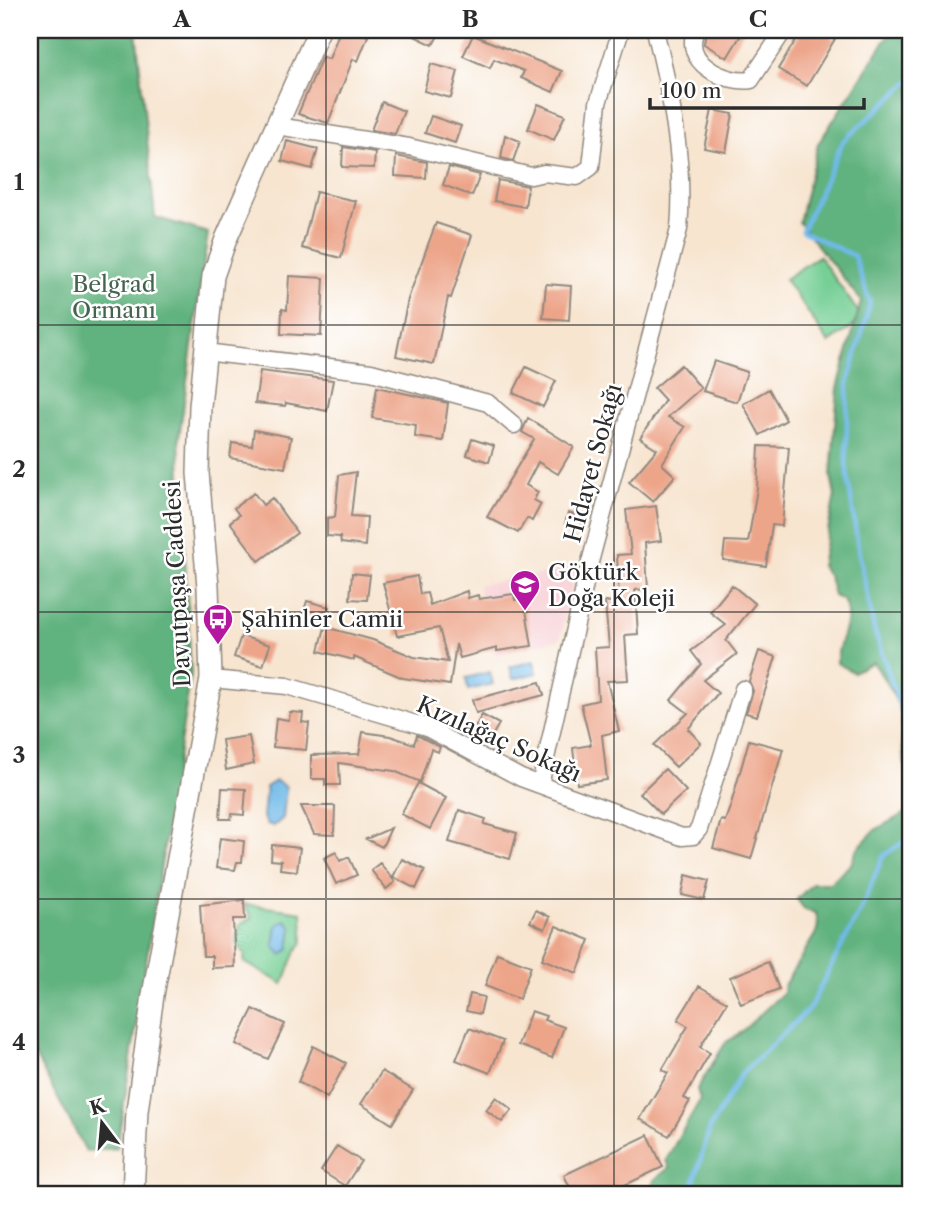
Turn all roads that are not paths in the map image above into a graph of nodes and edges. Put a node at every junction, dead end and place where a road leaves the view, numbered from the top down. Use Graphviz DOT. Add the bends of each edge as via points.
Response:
graph roads {
  1 [pos="319,30"];
  2 [pos="621,30"];
  3 [pos="655,30"];
  4 [pos="696,30"];
  5 [pos="784,30"];
  6 [pos="277,126"];
  7 [pos="205,352"];
  8 [pos="514,425"];
  9 [pos="211,679"];
  10 [pos="743,689"];
  11 [pos="540,785"];
  12 [pos="132,1194"];
  1 -- 6 [label="street, Davutpaşa Caddesi"];
  2 -- 6 [label="street" via="598,103 591,167 577,177 531,176 409,147"];
  3 -- 11 [label="street, Hidayet Sokağı" via="674,105 683,188 679,229 589,566"];
  4 -- 5 [label="street" via="692,38 700,64 742,81 751,80"];
  6 -- 7 [label="street, Davutpaşa Caddesi" via="219,255"];
  7 -- 8 [label="street" via="371,372 488,403"];
  7 -- 9 [label="street, Davutpaşa Caddesi" via="198,473"];
  9 -- 11 [label="street, Kızılağaç Sokağı" via="287,686 423,726"];
  9 -- 12 [label="street, Davutpaşa Caddesi" via="153,995 137,1111"];
  10 -- 11 [label="street, Kızılağaç Sokağı" via="693,836 682,837"];
}
